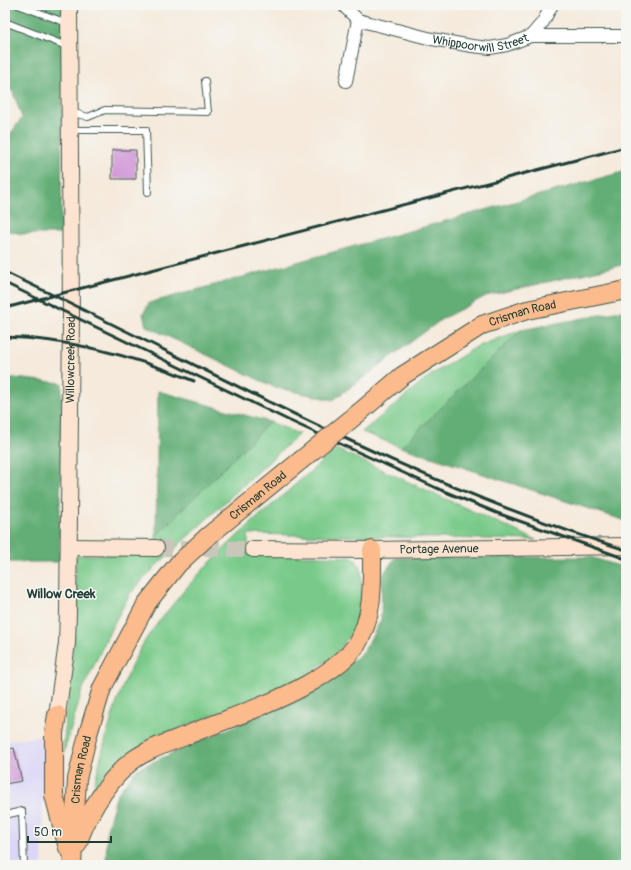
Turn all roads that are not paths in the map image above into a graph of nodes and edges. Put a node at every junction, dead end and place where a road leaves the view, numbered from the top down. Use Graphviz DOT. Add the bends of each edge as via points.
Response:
graph roads {
  1 [pos="18,5"];
  2 [pos="69,5"];
  3 [pos="343,5"];
  4 [pos="552,5"];
  5 [pos="358,20"];
  6 [pos="5,22"];
  7 [pos="69,23"];
  8 [pos="531,36"];
  9 [pos="626,36"];
  10 [pos="69,47"];
  11 [pos="346,80"];
  12 [pos="205,81"];
  13 [pos="70,112"];
  14 [pos="70,130"];
  15 [pos="148,192"];
  16 [pos="626,290"];
  17 [pos="626,546"];
  18 [pos="69,547"];
  19 [pos="156,548"];
  20 [pos="253,549"];
  21 [pos="372,550"];
  22 [pos="57,715"];
  23 [pos="5,815"];
  24 [pos="72,864"];
  25 [pos="24,865"];
  1 -- 7 [label="lane"];
  2 -- 7 [label="street, Willowcreek Road"];
  3 -- 5 [label="street"];
  4 -- 8 [label="street" via="543,22"];
  5 -- 8 [label="street, Whippoorwill Street" via="432,39 490,48 521,42"];
  5 -- 11 [label="street"];
  6 -- 10 [label="lane"];
  7 -- 10 [label="street, Willowcreek Road"];
  8 -- 9 [label="street, Whippoorwill Street"];
  10 -- 13 [label="street, Willowcreek Road"];
  12 -- 13 [label="lane" via="208,112 105,110 88,117"];
  13 -- 14 [label="street, Willowcreek Road"];
  14 -- 15 [label="lane" via="146,130"];
  14 -- 18 [label="street, Willowcreek Road"];
  16 -- 24 [label="main road, Crisman Road, bridge" via="526,310 482,325 402,376 207,537 178,564 143,610 102,688 77,778"];
  17 -- 21 [label="street, Portage Avenue"];
  18 -- 19 [label="street"];
  18 -- 22 [label="street, Willowcreek Road" via="67,643"];
  20 -- 21 [label="street, Portage Avenue"];
  21 -- 24 [label="main road" via="372,589 368,619 356,645 331,671 290,694 157,747 126,765 105,789 82,831"];
  22 -- 24 [label="main road" via="54,733 54,795"];
  23 -- 25 [label="lane" via="22,811"];
}
